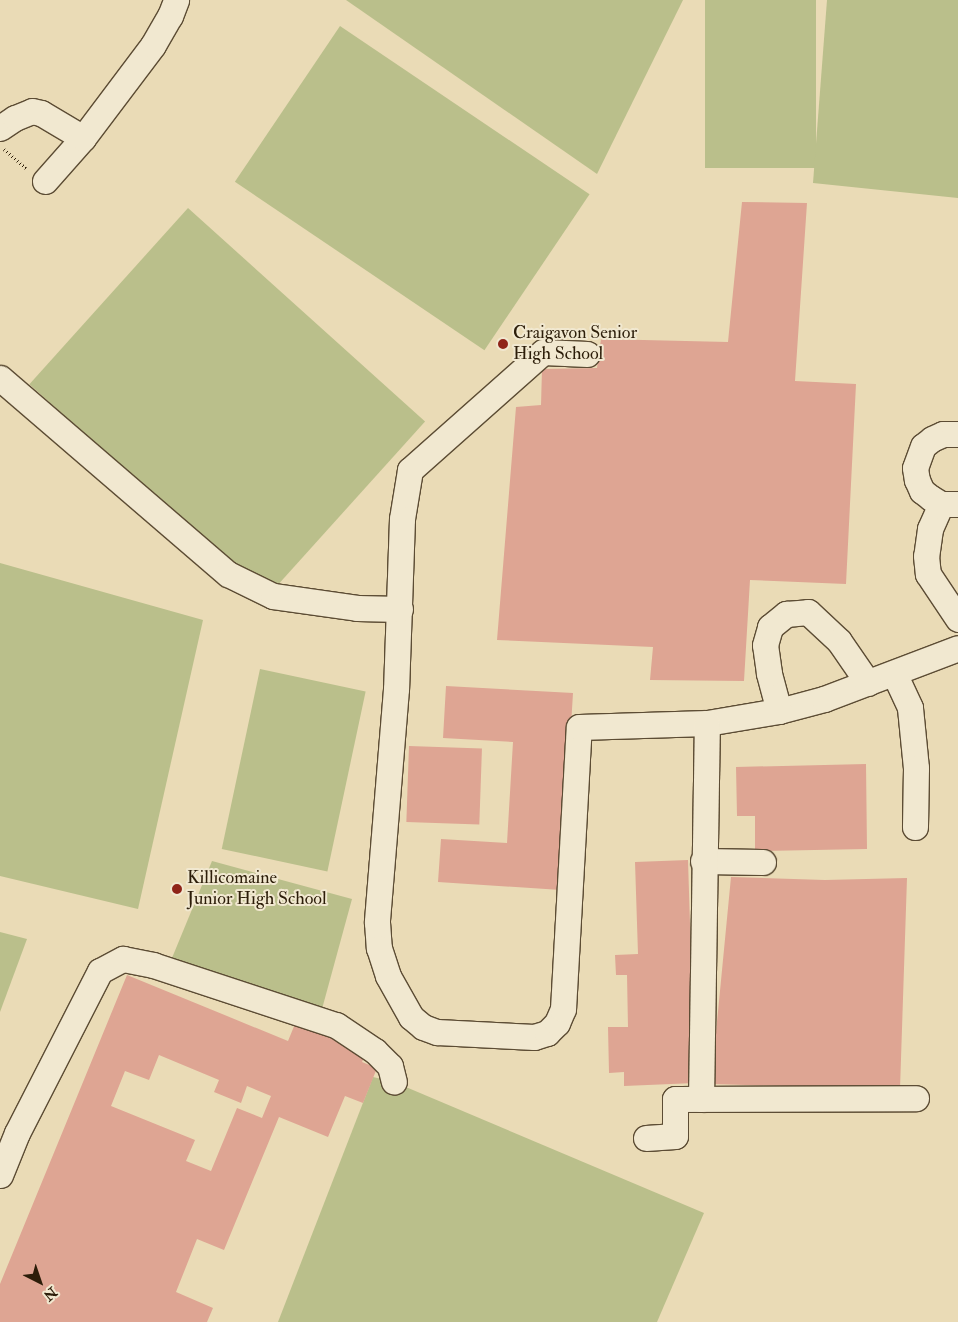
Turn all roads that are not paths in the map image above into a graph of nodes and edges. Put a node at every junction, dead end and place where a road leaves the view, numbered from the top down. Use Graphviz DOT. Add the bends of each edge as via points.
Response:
graph roads {
  1 [pos="176,0"];
  2 [pos="0,128"];
  3 [pos="83,138"];
  4 [pos="45,181"];
  5 [pos="587,354"];
  6 [pos="0,378"];
  7 [pos="958,434"];
  8 [pos="950,504"];
  9 [pos="400,609"];
  10 [pos="958,619"];
  11 [pos="958,648"];
  12 [pos="894,673"];
  13 [pos="868,683"];
  14 [pos="779,711"];
  15 [pos="707,723"];
  16 [pos="915,827"];
  17 [pos="703,861"];
  18 [pos="763,862"];
  19 [pos="394,1082"];
  20 [pos="916,1098"];
  21 [pos="701,1099"];
  22 [pos="646,1138"];
  23 [pos="0,1175"];
  1 -- 3 [label="street" via="153,45"];
  2 -- 3 [label="street" via="32,111 41,112"];
  3 -- 4 [label="street"];
  5 -- 9 [label="street" via="544,352 410,470 402,519"];
  6 -- 9 [label="street" via="228,574 273,596 357,608"];
  7 -- 8 [label="street" via="943,434 923,446 915,468 920,485 931,498"];
  8 -- 10 [label="street" via="930,529 926,556 928,574"];
  9 -- 15 [label="street" via="377,922 379,948 388,976 411,1017 423,1027 437,1032 534,1037 547,1033 557,1023 562,1009 579,727"];
  11 -- 12 [label="street"];
  12 -- 13 [label="street"];
  12 -- 16 [label="street" via="910,708 916,768"];
  13 -- 14 [label="street"];
  13 -- 14 [label="street" via="839,641 808,612 786,614 770,626 765,645"];
  14 -- 15 [label="street"];
  15 -- 17 [label="street"];
  17 -- 18 [label="street"];
  17 -- 21 [label="street"];
  19 -- 23 [label="street" via="390,1066 375,1051 336,1025 153,965 123,959 100,971 17,1132"];
  20 -- 21 [label="street"];
  21 -- 22 [label="street" via="675,1099 676,1136"];
}
